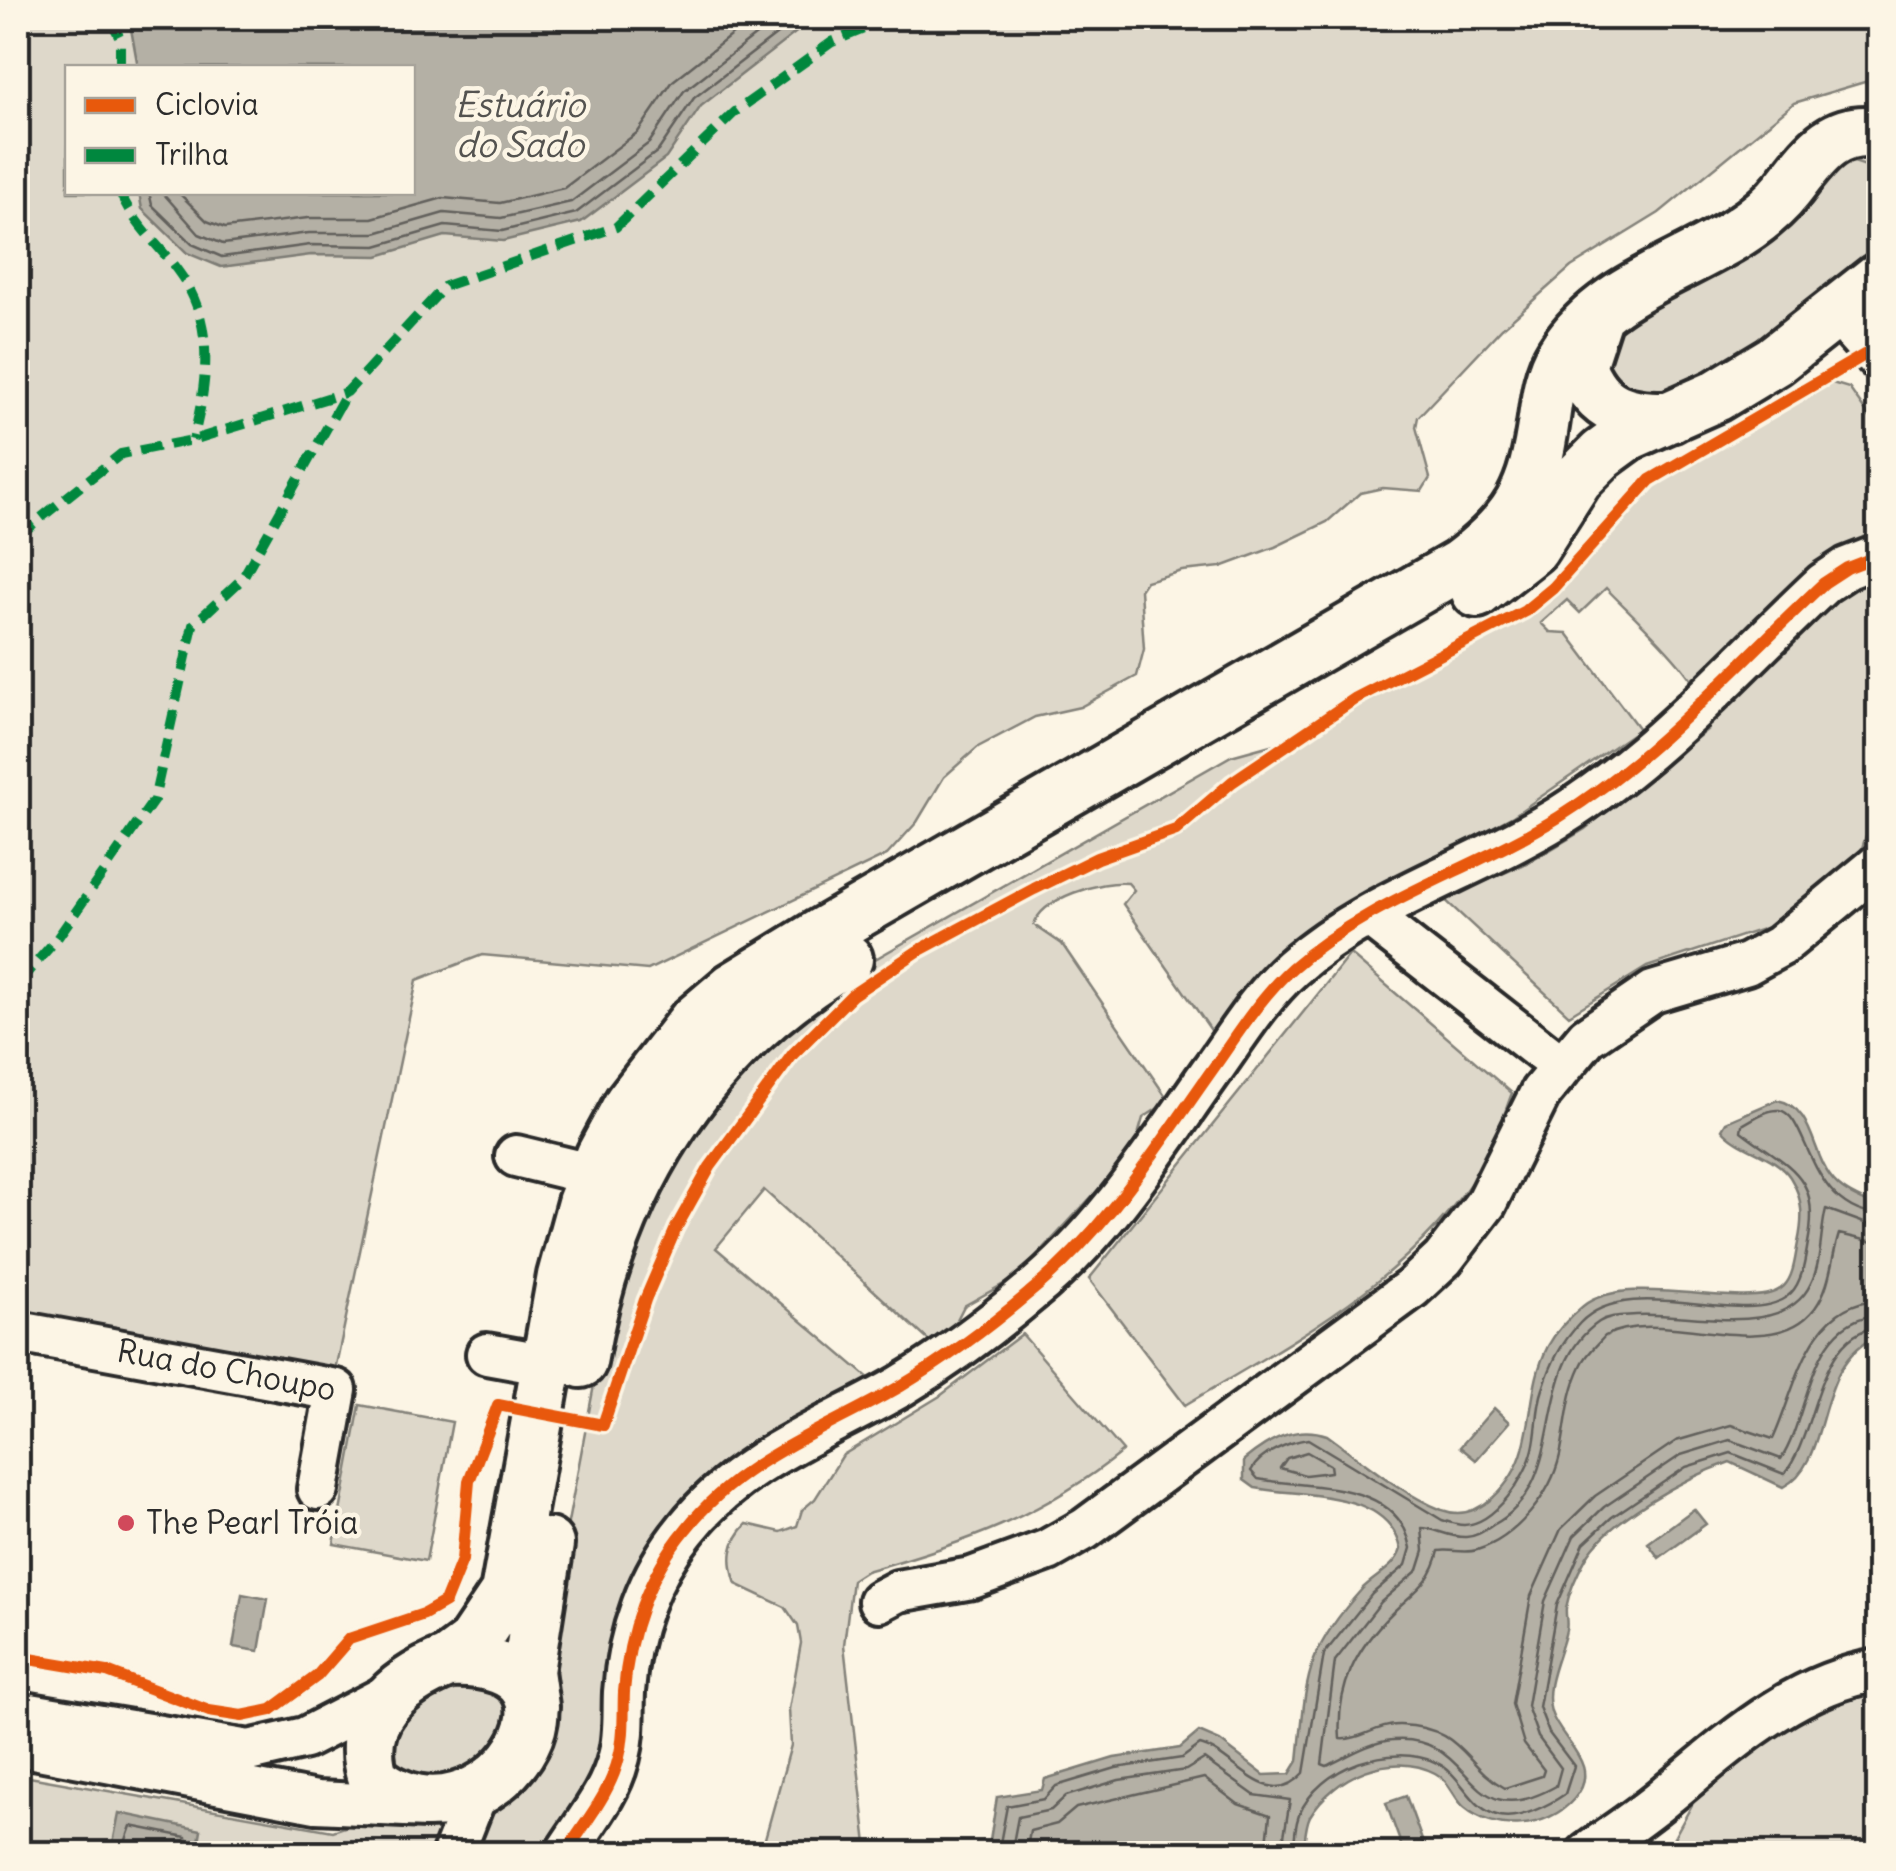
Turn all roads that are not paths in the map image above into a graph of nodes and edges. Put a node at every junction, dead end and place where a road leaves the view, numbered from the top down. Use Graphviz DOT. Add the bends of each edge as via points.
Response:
graph roads {
  1 [pos="1878,133"];
  2 [pos="1813,155"];
  3 [pos="1878,155"];
  4 [pos="1878,279"];
  5 [pos="1613,302"];
  6 [pos="1838,314"];
  7 [pos="1878,359"];
  8 [pos="1670,417"];
  9 [pos="1878,556"];
  10 [pos="1878,866"];
  11 [pos="1369,916"];
  12 [pos="1561,1066"];
  13 [pos="516,1156"];
  14 [pos="594,1175"];
  15 [pos="18,1332"];
  16 [pos="487,1354"];
  17 [pos="548,1365"];
  18 [pos="318,1489"];
  19 [pos="878,1601"];
  20 [pos="448,1662"];
  21 [pos="1878,1670"];
  22 [pos="396,1691"];
  23 [pos="21,1702"];
  24 [pos="533,1707"];
  25 [pos="18,1745"];
  26 [pos="476,1798"];
  27 [pos="427,1807"];
  28 [pos="453,1854"];
  29 [pos="565,1854"];
  30 [pos="1587,1854"];
  1 -- 2 [label="main road" via="1844,134"];
  2 -- 3 [label="main road" via="1844,148"];
  2 -- 5 [label="main road" via="1768,210"];
  4 -- 6 [label="main road"];
  5 -- 8 [label="main road" via="1580,366 1586,383 1598,399 1632,418"];
  5 -- 14 [label="main road" via="1580,328 1559,358 1548,388 1537,472 1521,507 1492,540 1460,565 734,988 665,1053 630,1103"];
  6 -- 7 [label="street"];
  6 -- 8 [label="main road" via="1716,396"];
  8 -- 24 [label="main road" via="1602,454 1576,479 1533,548 1490,584 796,989 716,1061 650,1159 623,1215 587,1324 531,1641"];
  9 -- 11 [label="street" via="1824,583 1692,714 1597,792"];
  10 -- 12 [label="street" via="1780,946 1747,964 1653,992 1587,1037"];
  11 -- 12 [label="street"];
  11 -- 29 [label="street" via="1267,992 1139,1175 1043,1282 954,1352 787,1445 708,1502 657,1569 628,1656 620,1755 599,1805"];
  12 -- 19 [label="street" via="1468,1230 1412,1288 1085,1529 1010,1567"];
  13 -- 14 [label="street"];
  14 -- 17 [label="main road" via="563,1276"];
  15 -- 18 [label="street, Rua do Choupo" via="336,1390"];
  16 -- 17 [label="street"];
  17 -- 20 [label="main road" via="506,1593 471,1646"];
  20 -- 22 [label="main road"];
  20 -- 24 [label="main road" via="509,1670 525,1683"];
  21 -- 30 [label="street" via="1780,1707"];
  22 -- 23 [label="street" via="282,1746 248,1751 190,1744"];
  22 -- 27 [label="main road" via="372,1723 368,1763 389,1794"];
  24 -- 26 [label="main road" via="527,1751 514,1770"];
  25 -- 27 [label="street" via="316,1802"];
  26 -- 27 [label="main road"];
  26 -- 28 [label="street"];
}
